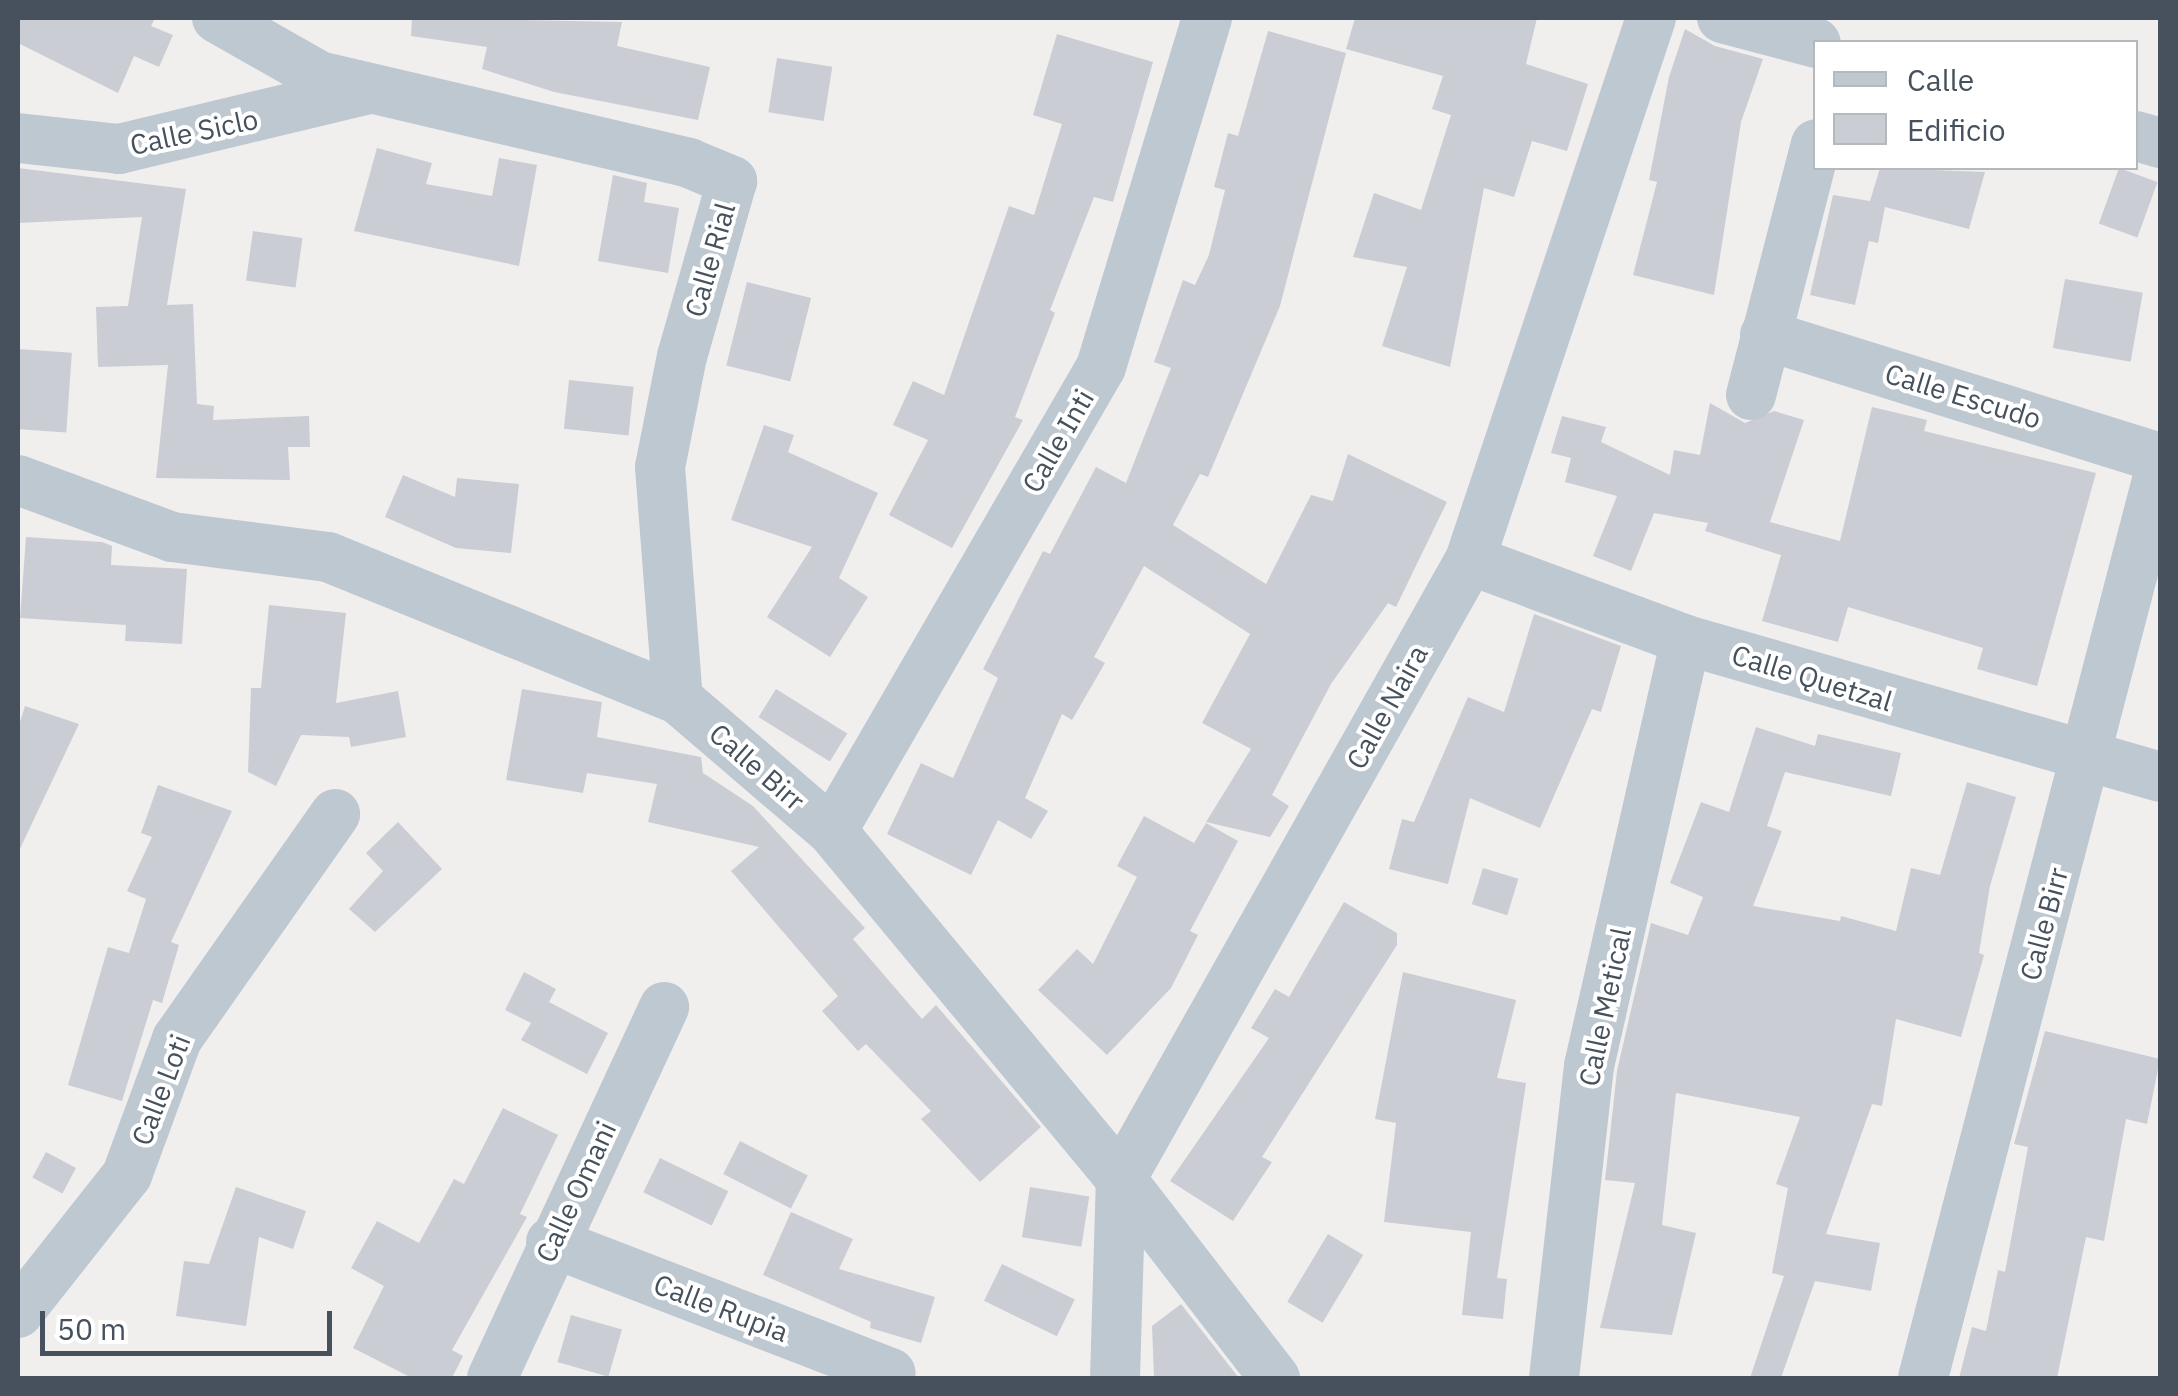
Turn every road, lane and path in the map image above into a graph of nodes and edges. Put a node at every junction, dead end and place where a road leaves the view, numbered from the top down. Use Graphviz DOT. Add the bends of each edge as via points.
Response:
graph roads {
  1 [pos="217,18"];
  2 [pos="1207,18"];
  3 [pos="1651,18"];
  4 [pos="1722,18"];
  5 [pos="1813,42"];
  6 [pos="367,89"];
  7 [pos="18,138"];
  8 [pos="1813,155"];
  9 [pos="1766,334"];
  10 [pos="1751,395"];
  11 [pos="2160,458"];
  12 [pos="2160,470"];
  13 [pos="18,480"];
  14 [pos="1470,560"];
  15 [pos="1686,640"];
  16 [pos="678,699"];
  17 [pos="2087,760"];
  18 [pos="2160,777"];
  19 [pos="336,814"];
  20 [pos="832,832"];
  21 [pos="664,1007"];
  22 [pos="1122,1179"];
  23 [pos="551,1242"];
  24 [pos="18,1313"];
  25 [pos="890,1374"];
  26 [pos="492,1378"];
  27 [pos="1115,1378"];
  28 [pos="1275,1378"];
  29 [pos="1554,1378"];
  30 [pos="1923,1378"];
  1 -- 6 [label="street, Calle Rial" via="319,76"];
  2 -- 20 [label="street, Calle Inti" via="1101,368"];
  3 -- 14 [label="street, Calle Naira"];
  4 -- 5 [label="street"];
  6 -- 7 [label="street, Calle Siclo" via="119,149"];
  6 -- 16 [label="street, Calle Rial" via="688,163 732,181 682,356 660,467"];
  8 -- 9 [label="street"];
  9 -- 10 [label="street"];
  9 -- 11 [label="street, Calle Escudo"];
  12 -- 17 [label="street, Calle Birr"];
  13 -- 16 [label="street, Calle Birr" via="172,536 328,556"];
  14 -- 15 [label="street, Calle Quetzal"];
  14 -- 22 [label="street, Calle Naira"];
  15 -- 17 [label="street, Calle Quetzal"];
  15 -- 29 [label="street, Calle Metical" via="1590,1066"];
  16 -- 20 [label="street, Calle Birr"];
  17 -- 18 [label="street, Calle Quetzal"];
  17 -- 30 [label="street, Calle Birr"];
  19 -- 24 [label="street, Calle Loti" via="177,1039 127,1175"];
  20 -- 22 [label="street, Calle Birr"];
  21 -- 23 [label="street, Calle Omani"];
  22 -- 27 [label="street, Calle Naira"];
  22 -- 28 [label="street, Calle Birr"];
  23 -- 25 [label="street, Calle Rupia"];
  23 -- 26 [label="street, Calle Omani"];
}
